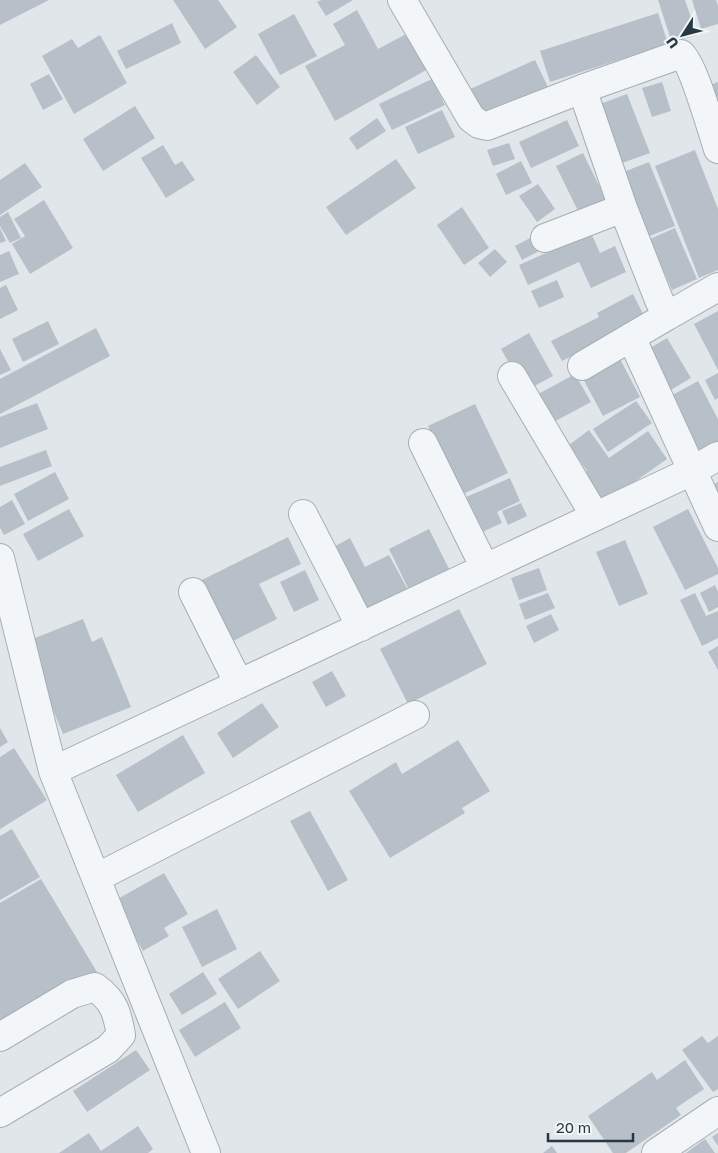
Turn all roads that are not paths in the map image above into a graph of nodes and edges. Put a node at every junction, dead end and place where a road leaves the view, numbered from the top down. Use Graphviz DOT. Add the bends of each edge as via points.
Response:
graph roads {
  1 [pos="402,0"];
  2 [pos="582,89"];
  3 [pos="718,149"];
  4 [pos="623,208"];
  5 [pos="545,238"];
  6 [pos="718,287"];
  7 [pos="666,316"];
  8 [pos="631,337"];
  9 [pos="582,366"];
  10 [pos="512,376"];
  11 [pos="423,443"];
  12 [pos="718,456"];
  13 [pos="692,471"];
  14 [pos="303,514"];
  15 [pos="595,516"];
  16 [pos="718,527"];
  17 [pos="0,558"];
  18 [pos="485,568"];
  19 [pos="193,592"];
  20 [pos="361,626"];
  21 [pos="239,684"];
  22 [pos="415,715"];
  23 [pos="53,771"];
  24 [pos="96,878"];
  25 [pos="0,1037"];
  26 [pos="718,1111"];
  27 [pos="0,1113"];
  28 [pos="206,1153"];
  29 [pos="656,1153"];
  1 -- 2 [label="street" via="471,118 479,124 488,126"];
  2 -- 3 [label="street" via="681,54 692,72"];
  2 -- 4 [label="street"];
  4 -- 5 [label="street"];
  4 -- 7 [label="street"];
  6 -- 7 [label="street"];
  7 -- 8 [label="street"];
  8 -- 9 [label="street"];
  8 -- 13 [label="street"];
  10 -- 15 [label="street"];
  11 -- 18 [label="street"];
  12 -- 13 [label="street"];
  13 -- 15 [label="street"];
  13 -- 16 [label="street"];
  14 -- 20 [label="street"];
  15 -- 18 [label="street"];
  17 -- 23 [label="street"];
  18 -- 20 [label="street"];
  19 -- 21 [label="street"];
  20 -- 21 [label="street"];
  21 -- 23 [label="street"];
  22 -- 24 [label="street"];
  23 -- 24 [label="street"];
  24 -- 28 [label="street"];
  25 -- 27 [label="street" via="72,994 95,987 105,994 118,1014 121,1035 108,1049"];
  26 -- 29 [label="street"];
}
